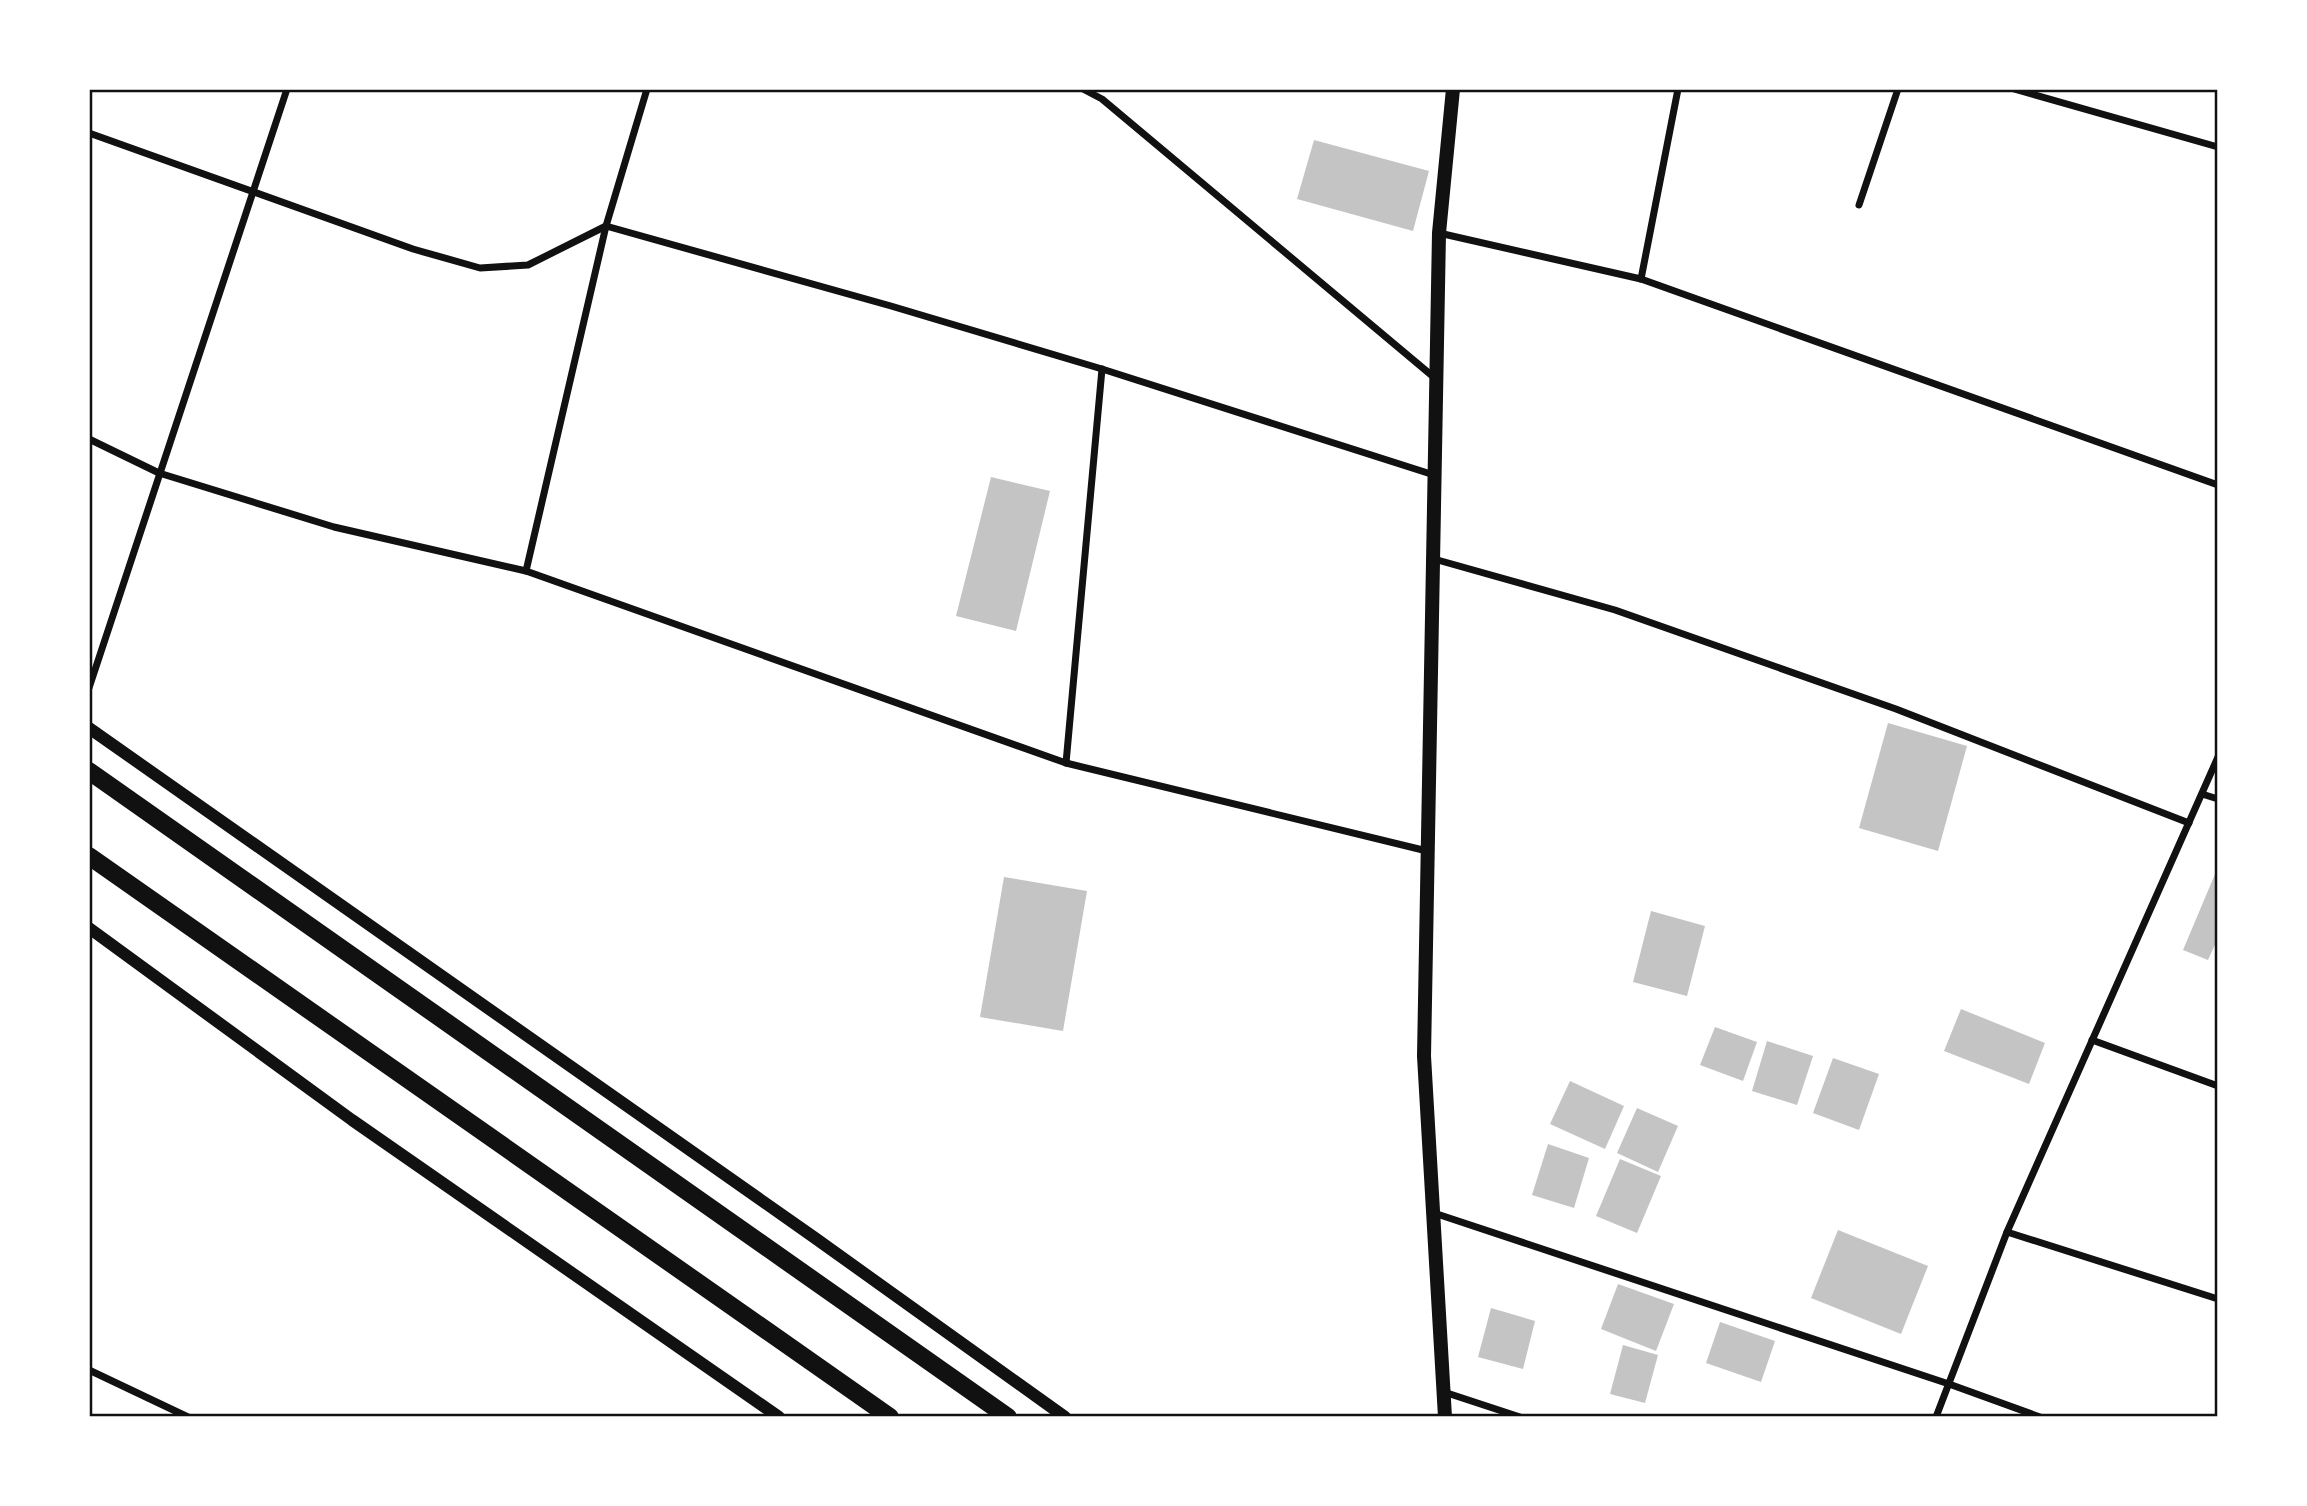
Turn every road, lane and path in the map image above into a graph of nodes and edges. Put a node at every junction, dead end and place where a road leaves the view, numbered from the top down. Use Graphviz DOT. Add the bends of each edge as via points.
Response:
graph roads {
  1 [pos="287,89"];
  2 [pos="647,89"];
  3 [pos="1083,89"];
  4 [pos="1453,89"];
  5 [pos="1678,89"];
  6 [pos="1898,89"];
  7 [pos="2014,89"];
  8 [pos="89,133"];
  9 [pos="2218,147"];
  10 [pos="252,192"];
  11 [pos="1859,205"];
  12 [pos="606,226"];
  13 [pos="1439,233"];
  14 [pos="1641,279"];
  15 [pos="1102,369"];
  16 [pos="1437,379"];
  17 [pos="89,439"];
  18 [pos="159,473"];
  19 [pos="1435,475"];
  20 [pos="2218,485"];
  21 [pos="1433,559"];
  22 [pos="526,571"];
  23 [pos="89,688"];
  24 [pos="89,728"];
  25 [pos="2218,757"];
  26 [pos="1066,763"];
  27 [pos="89,771"];
  28 [pos="2202,794"];
  29 [pos="2218,799"];
  30 [pos="2189,822"];
  31 [pos="1428,851"];
  32 [pos="89,856"];
  33 [pos="89,928"];
  34 [pos="2092,1040"];
  35 [pos="2218,1086"];
  36 [pos="1433,1212"];
  37 [pos="2007,1232"];
  38 [pos="2218,1299"];
  39 [pos="89,1370"];
  40 [pos="1949,1384"];
  41 [pos="1444,1392"];
  42 [pos="188,1417"];
  43 [pos="779,1417"];
  44 [pos="890,1417"];
  45 [pos="1008,1417"];
  46 [pos="1065,1417"];
  47 [pos="1445,1417"];
  48 [pos="1520,1417"];
  49 [pos="1936,1417"];
  50 [pos="2040,1417"];
  1 -- 10 [label="street"];
  2 -- 12 [label="street"];
  3 -- 16 [label="street" via="1102,99"];
  4 -- 13 [label="main road"];
  5 -- 14 [label="street"];
  6 -- 11 [label="street"];
  7 -- 9 [label="street"];
  8 -- 10 [label="street"];
  10 -- 12 [label="street" via="480,268 528,265"];
  10 -- 18 [label="street"];
  12 -- 15 [label="street"];
  12 -- 22 [label="street"];
  13 -- 14 [label="street"];
  13 -- 16 [label="main road"];
  14 -- 20 [label="street"];
  15 -- 19 [label="street"];
  15 -- 26 [label="street"];
  16 -- 19 [label="main road"];
  17 -- 18 [label="street"];
  18 -- 22 [label="street" via="334,527"];
  18 -- 23 [label="street"];
  19 -- 21 [label="main road"];
  21 -- 30 [label="street" via="1615,610 1896,709"];
  21 -- 31 [label="main road"];
  22 -- 26 [label="street"];
  24 -- 46 [label="street"];
  25 -- 28 [label="street"];
  26 -- 31 [label="street"];
  27 -- 45 [label="main road"];
  28 -- 29 [label="street"];
  28 -- 30 [label="street"];
  30 -- 34 [label="street"];
  31 -- 36 [label="main road" via="1424,1056"];
  32 -- 44 [label="main road"];
  33 -- 43 [label="street" via="352,1120"];
  34 -- 35 [label="street"];
  34 -- 37 [label="street"];
  36 -- 40 [label="street"];
  36 -- 41 [label="main road"];
  37 -- 38 [label="street"];
  37 -- 40 [label="street"];
  39 -- 42 [label="street"];
  40 -- 49 [label="street"];
  40 -- 50 [label="street"];
  41 -- 47 [label="main road"];
  41 -- 48 [label="street"];
}
